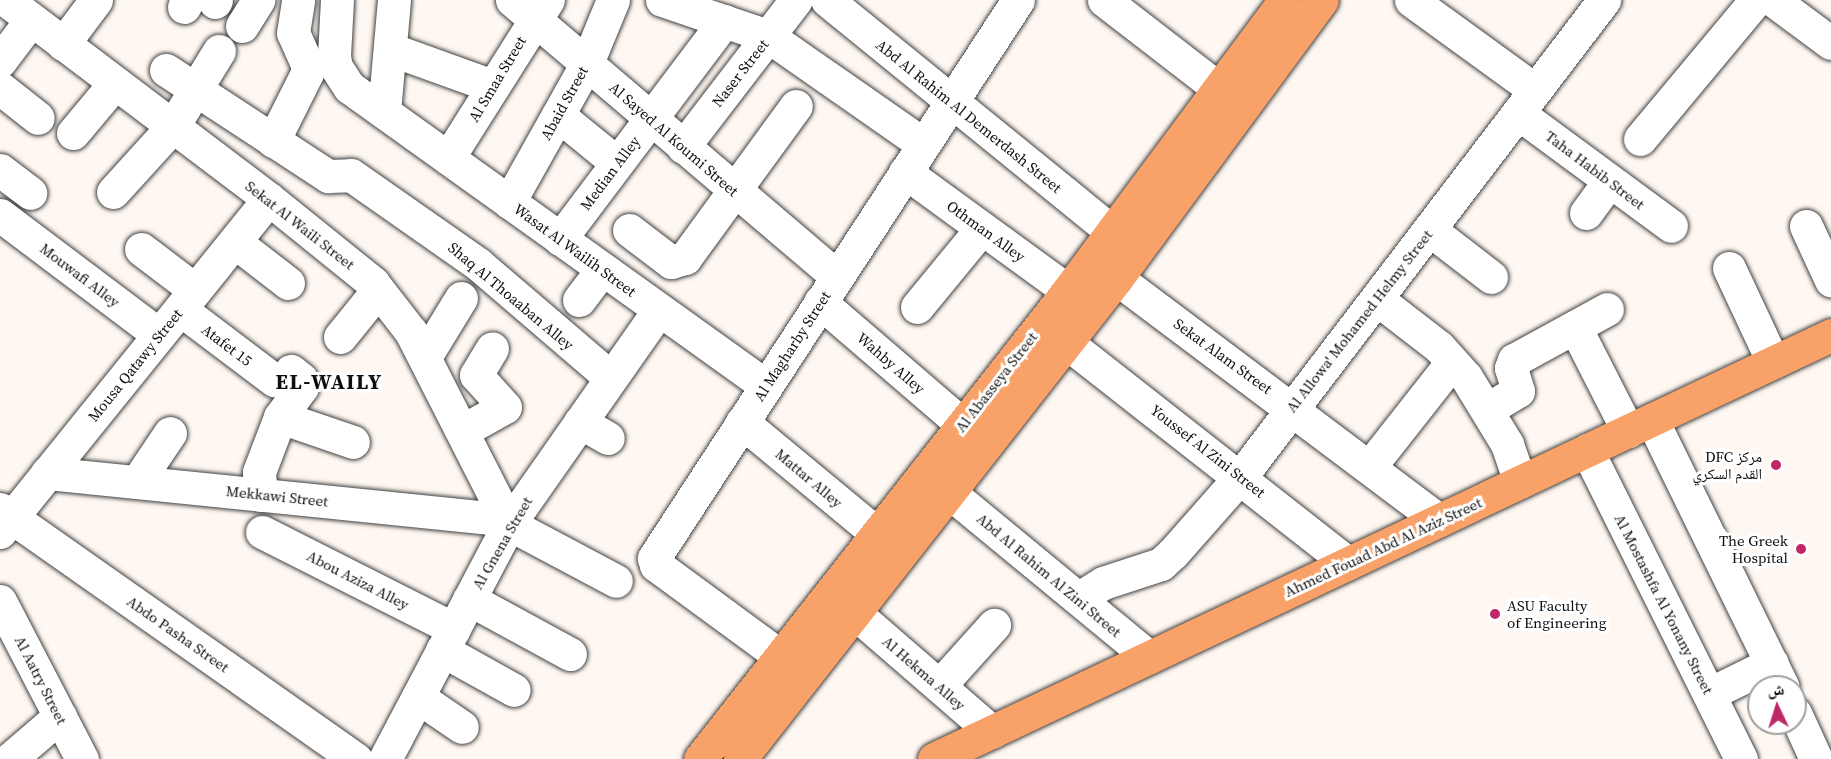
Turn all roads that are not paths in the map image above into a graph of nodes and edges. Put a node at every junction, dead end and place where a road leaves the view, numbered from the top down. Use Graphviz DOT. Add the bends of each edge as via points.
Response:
graph roads {
  1 [pos="298,0"];
  2 [pos="337,0"];
  3 [pos="394,0"];
  4 [pos="613,0"];
  5 [pos="662,0"];
  6 [pos="796,0"];
  7 [pos="827,0"];
  8 [pos="1018,0"];
  9 [pos="1104,0"];
  10 [pos="1285,0"];
  11 [pos="1322,0"];
  12 [pos="1411,0"];
  13 [pos="1604,0"];
  14 [pos="1756,0"];
  15 [pos="1773,0"];
  16 [pos="516,6"];
  17 [pos="19,10"];
  18 [pos="100,12"];
  19 [pos="724,21"];
  20 [pos="768,36"];
  21 [pos="1831,43"];
  22 [pos="390,49"];
  23 [pos="72,50"];
  24 [pos="219,51"];
  25 [pos="0,61"];
  26 [pos="587,63"];
  27 [pos="166,70"];
  28 [pos="115,83"];
  29 [pos="492,86"];
  30 [pos="0,88"];
  31 [pos="1219,89"];
  32 [pos="194,90"];
  33 [pos="951,101"];
  34 [pos="1527,102"];
  35 [pos="796,106"];
  36 [pos="384,112"];
  37 [pos="558,115"];
  38 [pos="38,118"];
  39 [pos="650,119"];
  40 [pos="172,126"];
  41 [pos="73,133"];
  42 [pos="1640,140"];
  43 [pos="273,141"];
  44 [pos="923,144"];
  45 [pos="683,147"];
  46 [pos="448,158"];
  47 [pos="617,163"];
  48 [pos="0,170"];
  49 [pos="905,172"];
  50 [pos="1609,181"];
  51 [pos="734,190"];
  52 [pos="113,192"];
  53 [pos="30,193"];
  54 [pos="269,199"];
  55 [pos="509,202"];
  56 [pos="1586,213"];
  57 [pos="0,215"];
  58 [pos="1671,226"];
  59 [pos="1806,226"];
  60 [pos="982,228"];
  61 [pos="629,230"];
  62 [pos="1430,230"];
  63 [pos="1112,232"];
  64 [pos="560,239"];
  65 [pos="235,242"];
  66 [pos="141,249"];
  67 [pos="1729,268"];
  68 [pos="602,269"];
  69 [pos="1104,269"];
  70 [pos="1491,277"];
  71 [pos="1831,280"];
  72 [pos="288,283"];
  73 [pos="378,290"];
  74 [pos="828,290"];
  75 [pos="1068,291"];
  76 [pos="461,298"];
  77 [pos="1377,299"];
  78 [pos="188,300"];
  79 [pos="579,300"];
  80 [pos="916,307"];
  81 [pos="1607,309"];
  82 [pos="659,310"];
  83 [pos="1575,327"];
  84 [pos="159,335"];
  85 [pos="1831,335"];
  86 [pos="340,337"];
  87 [pos="1067,343"];
  88 [pos="492,348"];
  89 [pos="424,357"];
  90 [pos="1452,362"];
  91 [pos="1773,362"];
  92 [pos="611,378"];
  93 [pos="766,386"];
  94 [pos="1293,408"];
  95 [pos="1488,409"];
  96 [pos="280,417"];
  97 [pos="580,422"];
  98 [pos="742,422"];
  99 [pos="962,424"];
  100 [pos="1640,425"];
  101 [pos="462,431"];
  102 [pos="170,433"];
  103 [pos="608,438"];
  104 [pos="353,442"];
  105 [pos="1587,450"];
  106 [pos="1371,465"];
  107 [pos="47,473"];
  108 [pos="1241,476"];
  109 [pos="137,482"];
  110 [pos="1520,482"];
  111 [pos="950,493"];
  112 [pos="261,495"];
  113 [pos="4,519"];
  114 [pos="1439,520"];
  115 [pos="508,522"];
  116 [pos="262,532"];
  117 [pos="876,533"];
  118 [pos="1348,563"];
  119 [pos="616,581"];
  120 [pos="1079,598"];
  121 [pos="469,599"];
  122 [pos="0,601"];
  123 [pos="856,614"];
  124 [pos="994,625"];
  125 [pos="448,640"];
  126 [pos="570,654"];
  127 [pos="780,656"];
  128 [pos="1149,657"];
  129 [pos="1777,675"];
  130 [pos="1747,683"];
  131 [pos="940,685"];
  132 [pos="514,690"];
  133 [pos="1709,694"];
  134 [pos="418,697"];
  135 [pos="60,716"];
  136 [pos="462,727"];
  137 [pos="992,732"];
  138 [pos="1805,735"];
  139 [pos="10,759"];
  140 [pos="82,759"];
  141 [pos="356,759"];
  142 [pos="385,759"];
  143 [pos="700,759"];
  144 [pos="740,759"];
  145 [pos="934,759"];
  146 [pos="1741,759"];
  147 [pos="1816,759"];
  1 -- 43 [label="street" via="293,33 307,73"];
  2 -- 36 [label="street, Wasat Al Wailih Street" via="336,68 349,87"];
  3 -- 22 [label="street"];
  4 -- 26 [label="street, Abaid Street"];
  5 -- 19 [label="street"];
  6 -- 20 [label="street, Naser Street"];
  7 -- 33 [label="street, Abd Al Rahim Al Demerdash Street"];
  8 -- 33 [label="street, Al Magharby Street"];
  9 -- 31 [label="street"];
  10 -- 31 [label="main road, Al Abasseya Street"];
  11 -- 69 [label="main road, Al Abasseya Street"];
  12 -- 34 [label="street, Taha Habib Street"];
  13 -- 34 [label="street, Al Allowa' Mohamed Helmy Street"];
  14 -- 42 [label="street"];
  15 -- 21 [label="street"];
  16 -- 26 [label="street, Al Sayed Al Koumi Street"];
  16 -- 29 [label="street, Al Smaa Street"];
  17 -- 23 [label="street, Sekat Al Waili Street"];
  17 -- 25 [label="street"];
  18 -- 23 [label="street"];
  19 -- 20 [label="street"];
  19 -- 39 [label="street, Median Alley"];
  20 -- 44 [label="street"];
  20 -- 45 [label="street, Naser Street"];
  22 -- 29 [label="street"];
  22 -- 36 [label="street"];
  23 -- 28 [label="street, Sekat Al Waili Street"];
  24 -- 32 [label="street"];
  26 -- 37 [label="street, Abaid Street"];
  26 -- 39 [label="street, Al Sayed Al Koumi Street"];
  27 -- 32 [label="street, Shaq Al Thoaaban Alley"];
  28 -- 40 [label="street, Sekat Al Waili Street"];
  28 -- 41 [label="street"];
  29 -- 46 [label="street, Al Smaa Street"];
  30 -- 38 [label="street"];
  31 -- 63 [label="main road, Al Abasseya Street"];
  32 -- 40 [label="street"];
  32 -- 43 [label="street, Shaq Al Thoaaban Alley"];
  33 -- 44 [label="street, Al Magharby Street"];
  33 -- 63 [label="street, Abd Al Rahim Al Demerdash Street"];
  34 -- 50 [label="street, Taha Habib Street"];
  34 -- 62 [label="street, Al Allowa' Mohamed Helmy Street"];
  35 -- 51 [label="street"];
  36 -- 46 [label="street, Wasat Al Wailih Street"];
  37 -- 47 [label="street"];
  37 -- 55 [label="street, Abaid Street"];
  39 -- 45 [label="street, Al Sayed Al Koumi Street"];
  39 -- 47 [label="street, Median Alley"];
  40 -- 52 [label="street"];
  40 -- 54 [label="street, Sekat Al Waili Street"];
  43 -- 92 [label="street, Shaq Al Thoaaban Alley" via="328,176 351,175 478,264"];
  44 -- 49 [label="street, Al Magharby Street"];
  45 -- 51 [label="street, Al Sayed Al Koumi Street"];
  46 -- 55 [label="street, Wasat Al Wailih Street"];
  47 -- 64 [label="street, Median Alley"];
  48 -- 53 [label="street"];
  49 -- 60 [label="street, Othman Alley"];
  49 -- 74 [label="street, Al Magharby Street"];
  50 -- 56 [label="street"];
  50 -- 58 [label="street, Taha Habib Street"];
  51 -- 61 [label="street" via="680,261 671,262"];
  51 -- 74 [label="street, Al Sayed Al Koumi Street"];
  54 -- 65 [label="street, Mousa Qatawy Street"];
  54 -- 73 [label="street, Sekat Al Waili Street"];
  55 -- 64 [label="street, Wasat Al Wailih Street"];
  57 -- 84 [label="street, Mouwafi Alley"];
  59 -- 71 [label="street"];
  60 -- 75 [label="street, Othman Alley"];
  60 -- 80 [label="street"];
  62 -- 70 [label="street"];
  62 -- 77 [label="street, Al Allowa' Mohamed Helmy Street"];
  63 -- 69 [label="main road, Al Abasseya Street"];
  64 -- 68 [label="street, Wasat Al Wailih Street"];
  65 -- 72 [label="street"];
  65 -- 78 [label="street, Mousa Qatawy Street"];
  66 -- 78 [label="street, Atafet 15"];
  67 -- 91 [label="street"];
  68 -- 79 [label="street"];
  68 -- 82 [label="street, Wasat Al Wailih Street"];
  69 -- 75 [label="main road, Al Abasseya Street"];
  69 -- 87 [label="main road, Al Abasseya Street"];
  69 -- 94 [label="street, Sekat Alam Street"];
  73 -- 86 [label="street"];
  73 -- 89 [label="street, Sekat Al Waili Street" via="411,332"];
  74 -- 93 [label="street, Al Magharby Street"];
  74 -- 99 [label="street, Wahby Alley"];
  75 -- 99 [label="main road, Al Abasseya Street"];
  76 -- 89 [label="street"];
  77 -- 90 [label="street" via="1410,321"];
  77 -- 94 [label="street, Al Allowa' Mohamed Helmy Street"];
  78 -- 84 [label="street, Mousa Qatawy Street"];
  78 -- 96 [label="street, Atafet 15" via="282,376 301,379 302,387"];
  81 -- 83 [label="street"];
  82 -- 92 [label="street, Al Gnena Street"];
  82 -- 93 [label="street, Wasat Al Wailih Street"];
  83 -- 95 [label="street" via="1514,360 1511,368 1518,391"];
  83 -- 100 [label="street"];
  84 -- 107 [label="street, Mousa Qatawy Street"];
  85 -- 91 [label="main road, Ahmed Fouad Abd Al Aziz Street"];
  87 -- 108 [label="street, Youssef Al Zini Street"];
  87 -- 111 [label="main road, Al Abasseya Street"];
  88 -- 101 [label="street" via="476,375 512,399"];
  89 -- 101 [label="street, Sekat Al Waili Street"];
  90 -- 95 [label="street"];
  90 -- 106 [label="street"];
  91 -- 100 [label="main road, Ahmed Fouad Abd Al Aziz Street"];
  92 -- 97 [label="street, Al Gnena Street"];
  93 -- 98 [label="street, Al Magharby Street"];
  94 -- 106 [label="street, Sekat Alam Street"];
  94 -- 108 [label="street, Al Allowa' Mohamed Helmy Street"];
  95 -- 110 [label="street"];
  96 -- 104 [label="street"];
  96 -- 112 [label="street" via="260,472"];
  97 -- 103 [label="street"];
  97 -- 115 [label="street, Al Gnena Street"];
  98 -- 117 [label="street, Mattar Alley"];
  98 -- 127 [label="street, Al Magharby Street" via="655,562"];
  99 -- 117 [label="main road, Al Abasseya Street"];
  100 -- 105 [label="main road, Ahmed Fouad Abd Al Aziz Street"];
  100 -- 129 [label="street"];
  101 -- 115 [label="street, Sekat Al Waili Street"];
  102 -- 109 [label="street"];
  105 -- 110 [label="main road, Ahmed Fouad Abd Al Aziz Street"];
  105 -- 133 [label="street, Al Mostashfa Al Yonany Street"];
  106 -- 114 [label="street, Sekat Alam Street"];
  107 -- 109 [label="street, Mekkawi Street"];
  107 -- 113 [label="street, Mousa Qatawy Street"];
  108 -- 118 [label="street, Youssef Al Zini Street"];
  108 -- 120 [label="street, Al Allowa' Mohamed Helmy Street" via="1161,564 1110,580"];
  109 -- 112 [label="street, Mekkawi Street"];
  110 -- 114 [label="main road, Ahmed Fouad Abd Al Aziz Street"];
  111 -- 120 [label="street, Abd Al Rahim Al Zini Street"];
  111 -- 123 [label="main road, Al Abasseya Street"];
  112 -- 115 [label="street, Mekkawi Street"];
  113 -- 141 [label="street, Abdo Pasha Street"];
  114 -- 118 [label="main road, Ahmed Fouad Abd Al Aziz Street"];
  115 -- 119 [label="street"];
  115 -- 121 [label="street, Al Gnena Street"];
  116 -- 125 [label="street, Abou Aziza Alley"];
  117 -- 127 [label="main road, Al Abasseya Street"];
  118 -- 128 [label="main road, Ahmed Fouad Abd Al Aziz Street"];
  120 -- 128 [label="street, Abd Al Rahim Al Zini Street"];
  121 -- 125 [label="street, Al Gnena Street"];
  121 -- 126 [label="street"];
  122 -- 135 [label="street, Al Aatry Street"];
  123 -- 131 [label="street, Al Hekma Alley"];
  123 -- 144 [label="main road, Al Abasseya Street"];
  124 -- 131 [label="street"];
  125 -- 132 [label="street, Abou Aziza Alley"];
  125 -- 134 [label="street, Al Gnena Street"];
  127 -- 143 [label="main road, Al Abasseya Street"];
  128 -- 137 [label="main road, Ahmed Fouad Abd Al Aziz Street"];
  130 -- 133 [label="street"];
  131 -- 137 [label="street, Al Hekma Alley"];
  133 -- 146 [label="street, Al Mostashfa Al Yonany Street"];
  134 -- 136 [label="street"];
  134 -- 142 [label="street, Al Gnena Street"];
  135 -- 139 [label="street"];
  135 -- 140 [label="street, Al Aatry Street"];
  137 -- 145 [label="main road, Ahmed Fouad Abd Al Aziz Street"];
  138 -- 147 [label="street"];
}
